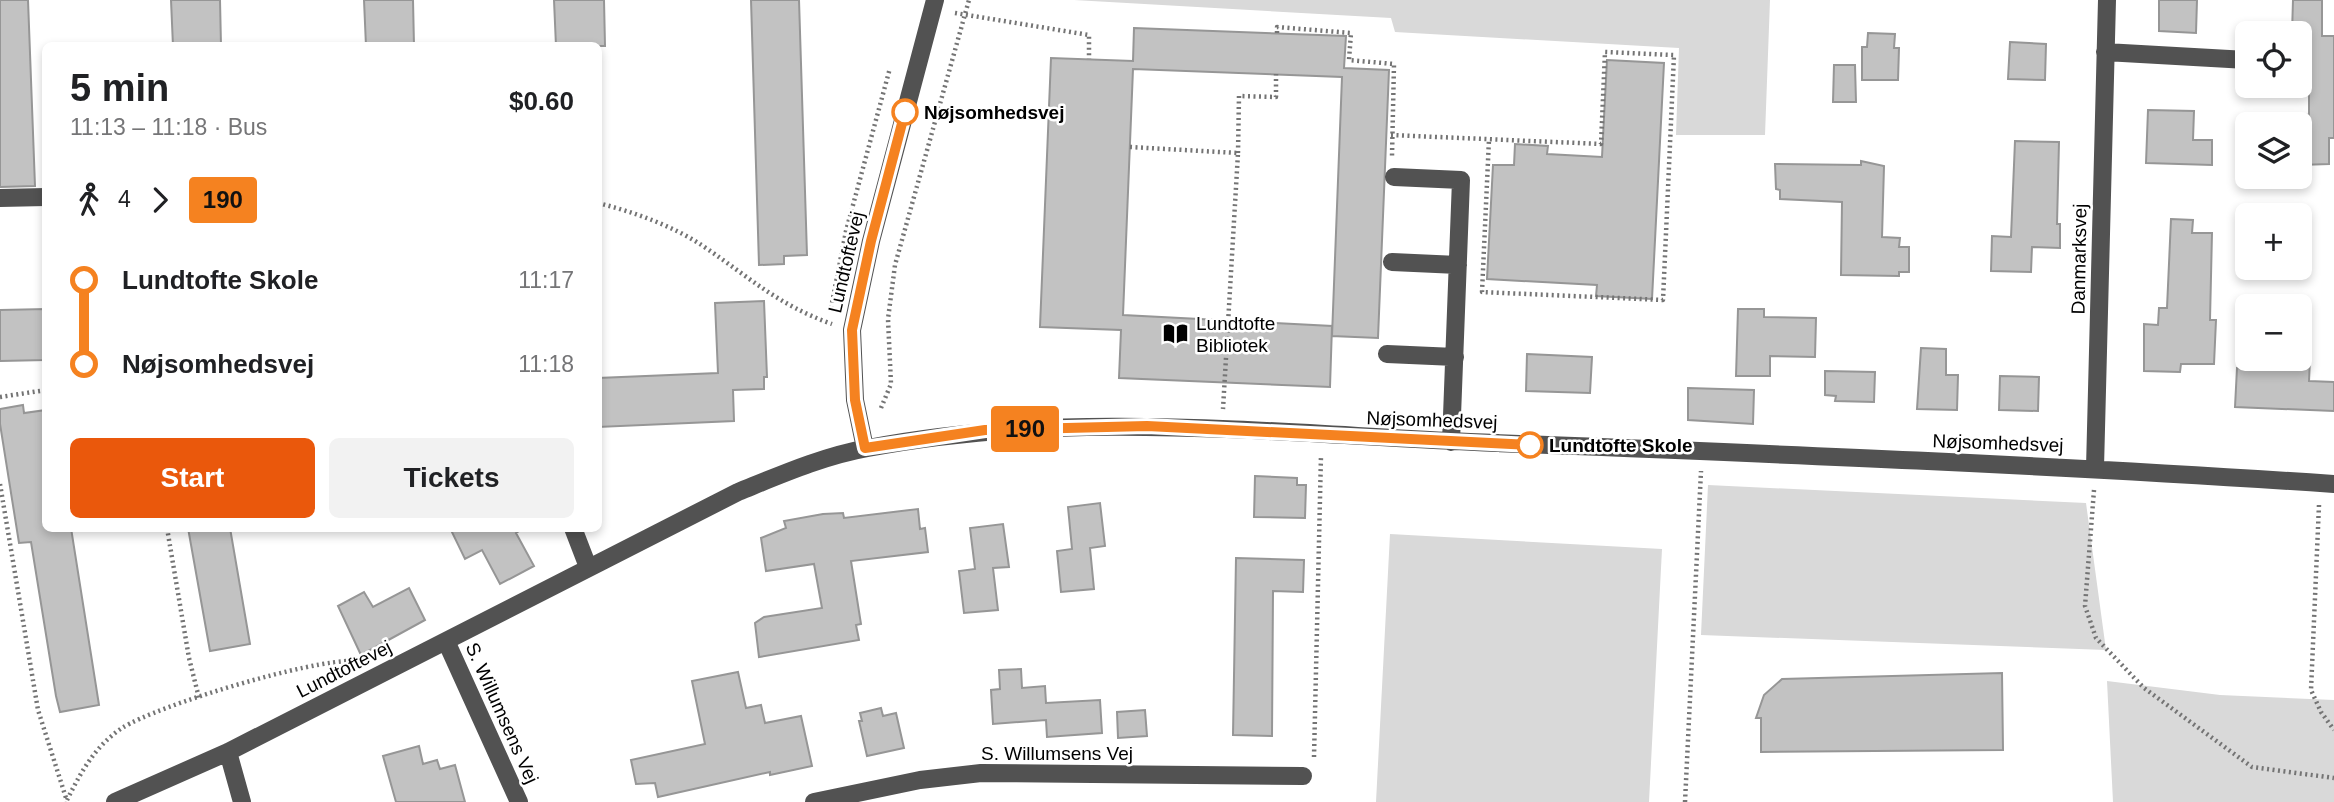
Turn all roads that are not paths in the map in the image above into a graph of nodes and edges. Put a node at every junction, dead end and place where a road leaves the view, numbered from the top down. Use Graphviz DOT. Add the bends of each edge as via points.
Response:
graph roads {
  1 [pos="2107,0"];
  2 [pos="934,5"];
  3 [pos="2105,52"];
  4 [pos="2235,59"];
  5 [pos="1394,177"];
  6 [pos="42,197"];
  7 [pos="0,198"];
  8 [pos="1392,262"];
  9 [pos="1458,265"];
  10 [pos="1387,354"];
  11 [pos="1455,357"];
  12 [pos="1451,442"];
  13 [pos="865,448"];
  14 [pos="2095,468"];
  15 [pos="2327,484"];
  16 [pos="575,532"];
  17 [pos="589,567"];
  18 [pos="446,641"];
  19 [pos="228,752"];
  20 [pos="1303,776"];
  21 [pos="115,802"];
  22 [pos="242,802"];
  23 [pos="519,802"];
  24 [pos="814,802"];
  1 -- 3 [label="street, Danmarksvej"];
  2 -- 13 [label="street, Lundtoftevej" via="852,330 855,400"];
  3 -- 4 [label="street"];
  3 -- 14 [label="street, Danmarksvej"];
  5 -- 9 [label="street" via="1461,180"];
  6 -- 7 [label="street"];
  8 -- 9 [label="street"];
  9 -- 11 [label="street"];
  10 -- 11 [label="street"];
  11 -- 12 [label="street"];
  12 -- 13 [label="street, Nøjsomhedsvej" via="1147,426 985,430"];
  12 -- 14 [label="street, Nøjsomhedsvej"];
  13 -- 17 [label="street, Lundtoftevej" via="738,492"];
  14 -- 15 [label="street, Nøjsomhedsvej"];
  16 -- 17 [label="street"];
  17 -- 18 [label="street, Lundtoftevej"];
  18 -- 19 [label="street, Lundtoftevej"];
  18 -- 23 [label="street, S. Willumsens Vej"];
  19 -- 21 [label="street, Lundtoftevej"];
  19 -- 22 [label="street"];
  20 -- 24 [label="street, S. Willumsens Vej" via="981,773 920,780"];
}
